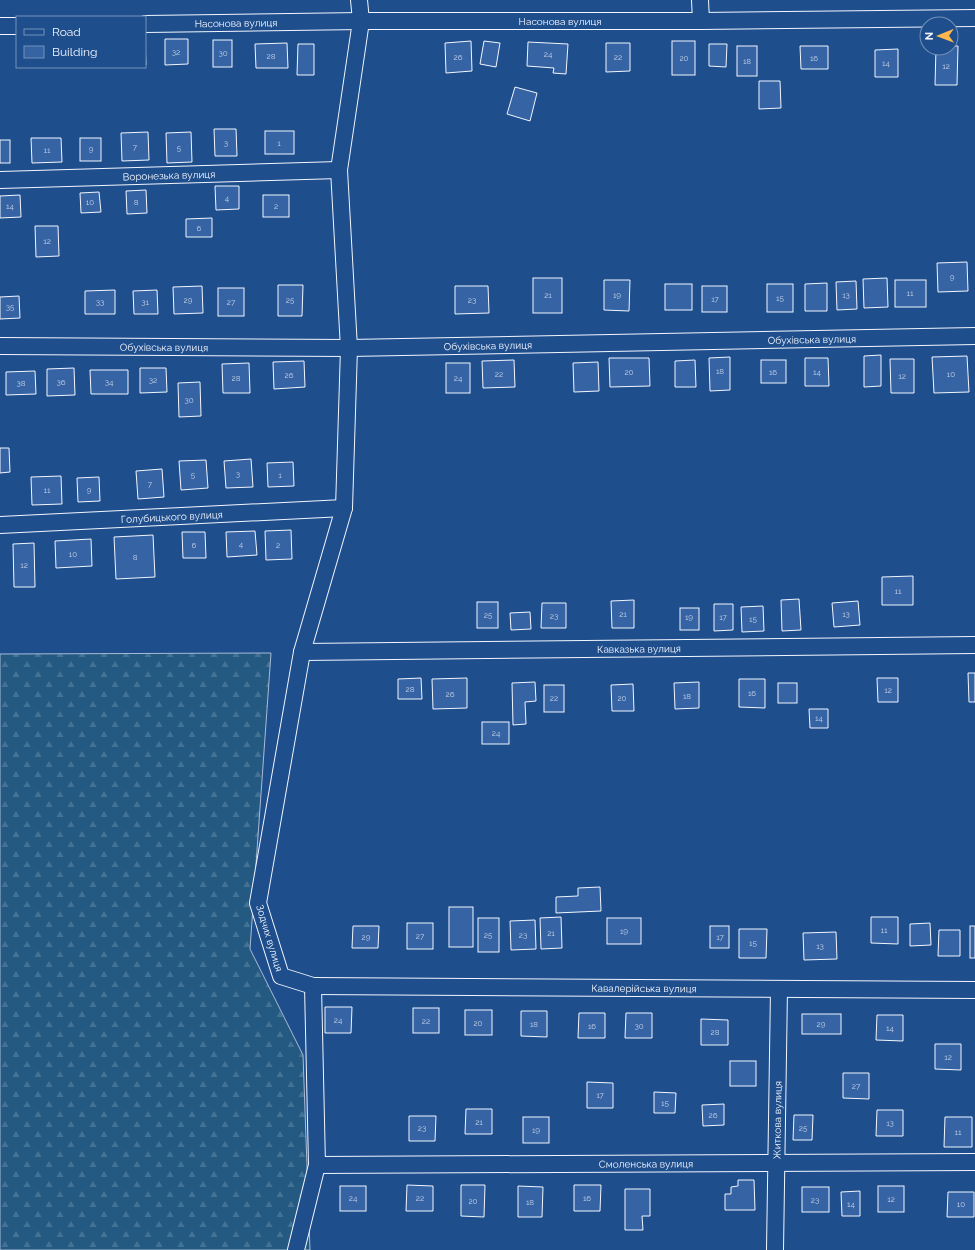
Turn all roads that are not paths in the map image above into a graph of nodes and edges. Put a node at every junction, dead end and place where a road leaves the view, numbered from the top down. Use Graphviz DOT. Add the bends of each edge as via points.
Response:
graph roads {
  1 [pos="359,0"];
  2 [pos="700,0"];
  3 [pos="975,18"];
  4 [pos="361,21"];
  5 [pos="701,21"];
  6 [pos="146,24"];
  7 [pos="0,26"];
  8 [pos="16,26"];
  9 [pos="339,170"];
  10 [pos="0,180"];
  11 [pos="975,336"];
  12 [pos="0,346"];
  13 [pos="349,348"];
  14 [pos="344,508"];
  15 [pos="0,525"];
  16 [pos="975,645"];
  17 [pos="302,652"];
  18 [pos="313,986"];
  19 [pos="779,989"];
  20 [pos="975,990"];
  21 [pos="975,1162"];
  22 [pos="776,1163"];
  23 [pos="317,1165"];
  24 [pos="296,1250"];
  25 [pos="775,1250"];
  1 -- 4 [label="street"];
  2 -- 5 [label="street"];
  3 -- 5 [label="street, Насонова вулиця"];
  4 -- 5 [label="street, Насонова вулиця"];
  4 -- 6 [label="street, Насонова вулиця"];
  4 -- 9 [label="street"];
  7 -- 8 [label="street"];
  9 -- 10 [label="street, Воронезька вулиця"];
  9 -- 13 [label="street"];
  11 -- 13 [label="street, Обухівська вулиця"];
  12 -- 13 [label="street, Обухівська вулиця"];
  13 -- 14 [label="street"];
  14 -- 15 [label="street, Голубицького вулиця"];
  14 -- 17 [label="street"];
  16 -- 17 [label="street, Кавказька вулиця"];
  17 -- 18 [label="street, Зодчих вулиця" via="258,903 281,976"];
  18 -- 19 [label="street, Кавалерійська вулиця"];
  18 -- 23 [label="street"];
  19 -- 20 [label="street, Кавалерійська вулиця"];
  19 -- 22 [label="street, Житкова вулиця"];
  21 -- 22 [label="street, Смоленська вулиця"];
  22 -- 23 [label="street, Смоленська вулиця"];
  22 -- 25 [label="street, Житкова вулиця"];
  23 -- 24 [label="street"];
}
